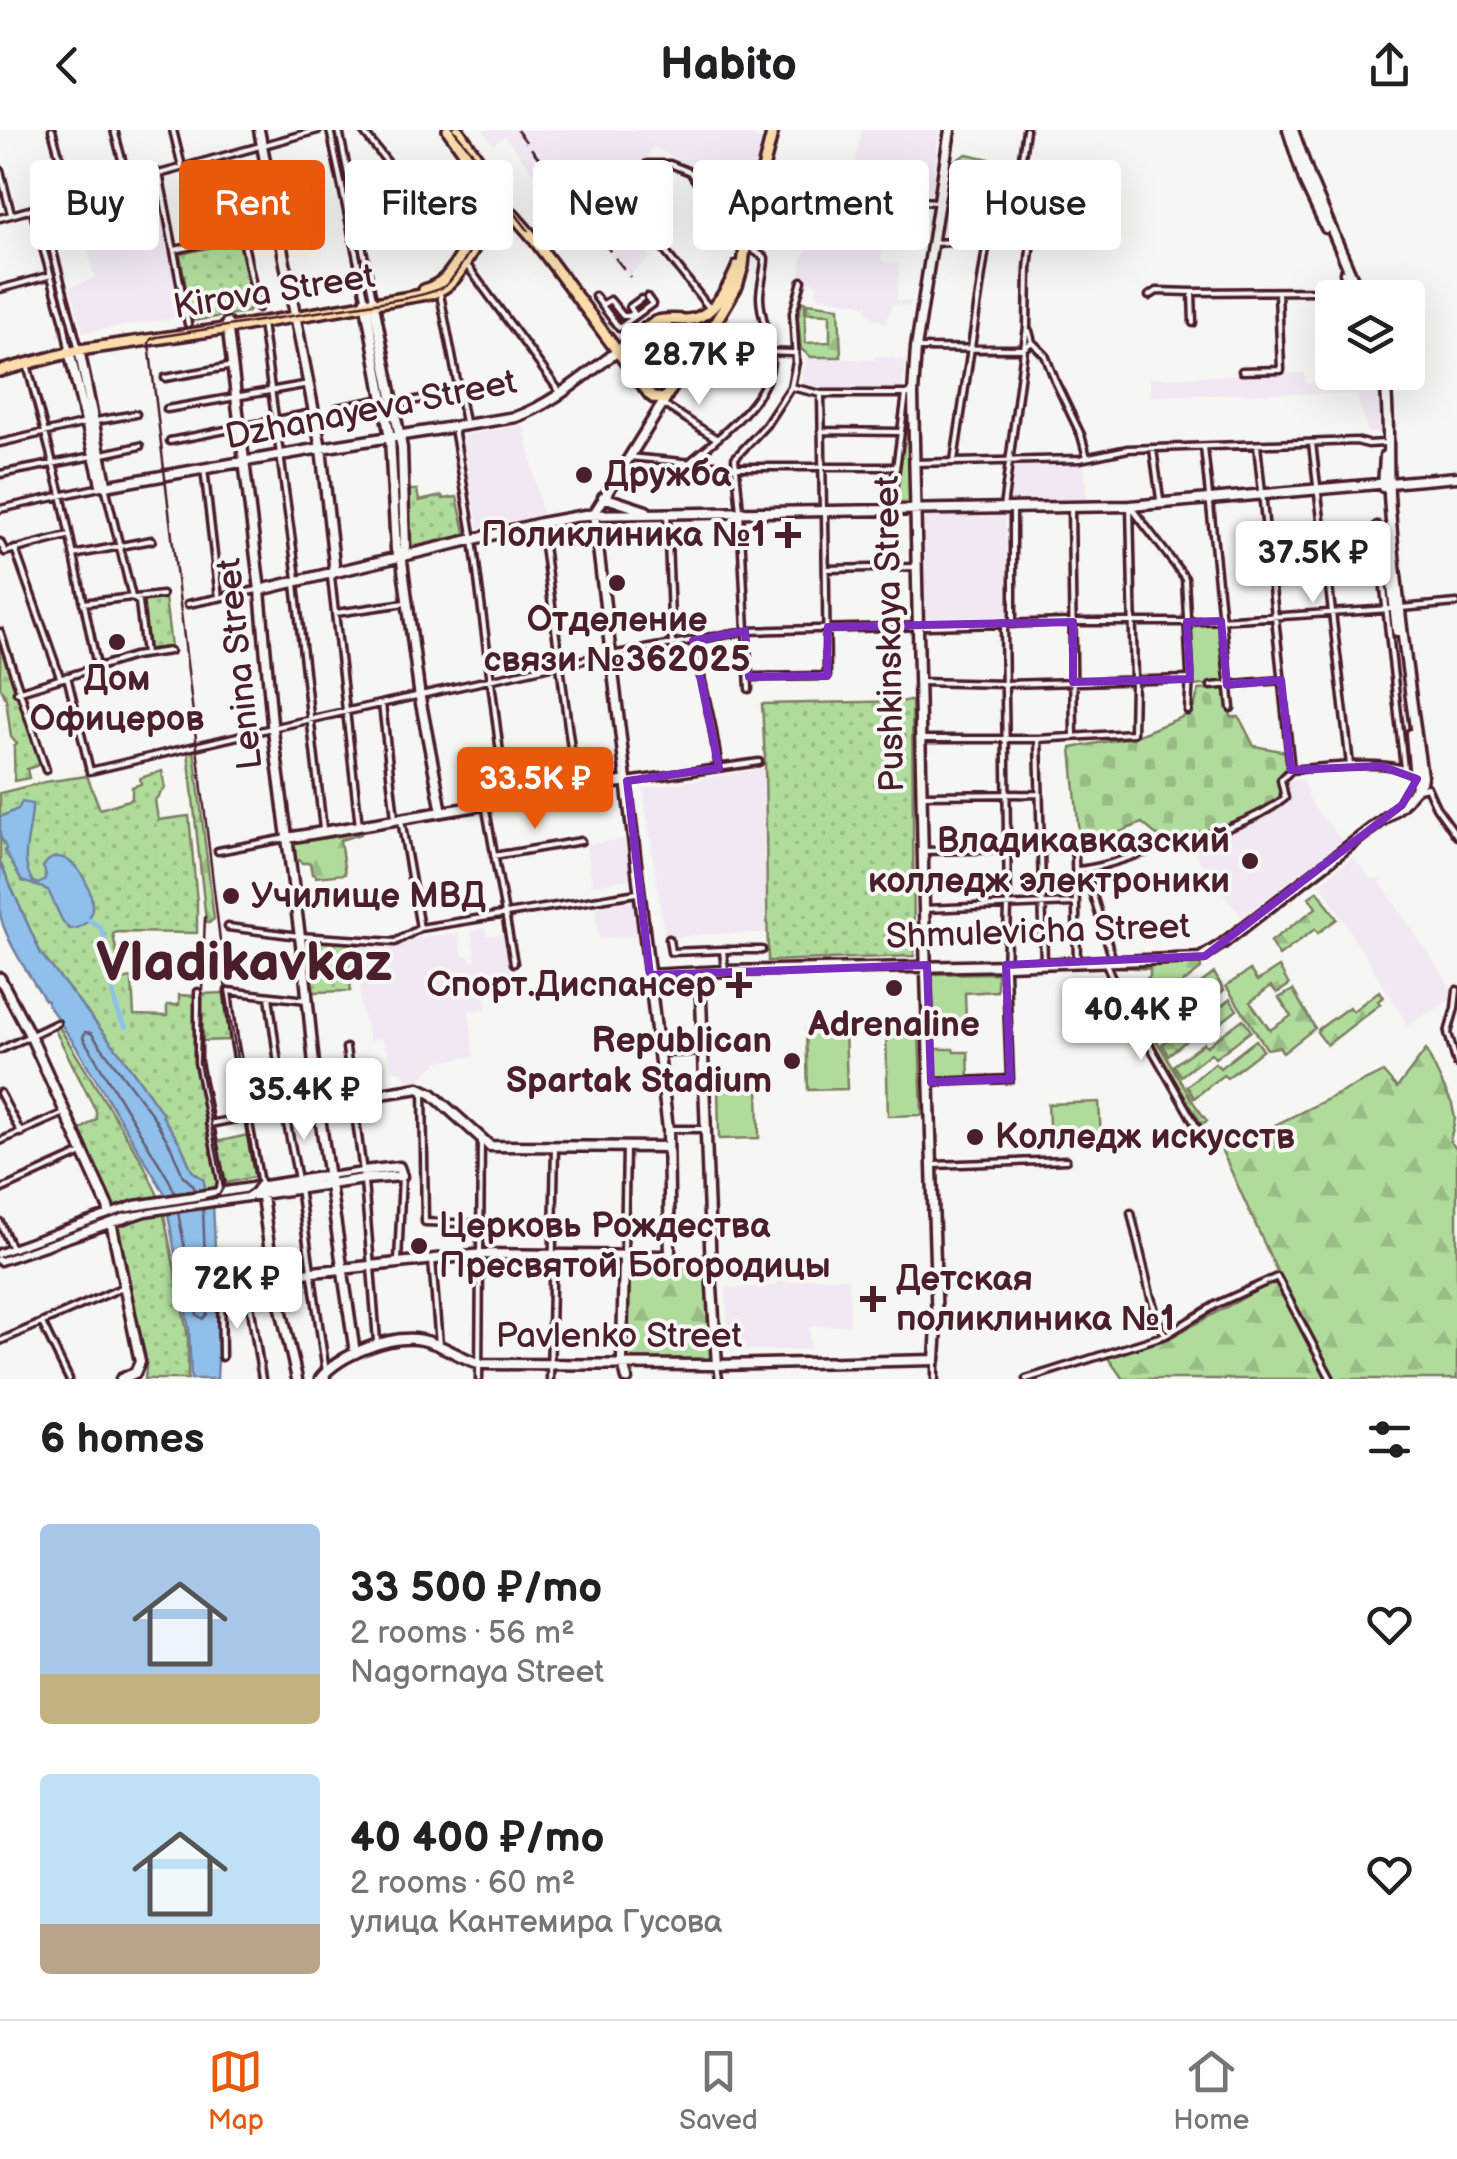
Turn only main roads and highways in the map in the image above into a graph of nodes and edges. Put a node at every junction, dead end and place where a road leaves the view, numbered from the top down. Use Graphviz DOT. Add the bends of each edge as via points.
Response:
graph roads {
  1 [pos="259,130"];
  2 [pos="448,130"];
  3 [pos="458,130"];
  4 [pos="773,130"];
  5 [pos="950,130"];
  6 [pos="1290,130"];
  7 [pos="471,160"];
  8 [pos="476,160"];
  9 [pos="1308,182"];
  10 [pos="513,213"];
  11 [pos="513,214"];
  12 [pos="530,234"];
  13 [pos="466,250"];
  14 [pos="468,250"];
  15 [pos="462,259"];
  16 [pos="1348,280"];
  17 [pos="1350,280"];
  18 [pos="734,284"];
  19 [pos="370,303"];
  20 [pos="295,315"];
  21 [pos="227,326"];
  22 [pos="74,349"];
  23 [pos="618,352"];
  24 [pos="0,370"];
  25 [pos="1383,390"];
  26 [pos="1385,390"];
  27 [pos="650,394"];
  28 [pos="665,401"];
  29 [pos="654,417"];
  30 [pos="400,437"];
  31 [pos="390,438"];
  32 [pos="320,448"];
  33 [pos="244,462"];
  34 [pos="1457,477"];
  35 [pos="1386,484"];
  36 [pos="603,496"];
  37 [pos="916,509"];
  38 [pos="650,513"];
  39 [pos="594,514"];
  40 [pos="401,557"];
  41 [pos="332,574"];
  42 [pos="260,590"];
  43 [pos="1397,607"];
  44 [pos="1419,776"];
  45 [pos="627,780"];
  46 [pos="442,812"];
  47 [pos="287,838"];
  48 [pos="926,966"];
  49 [pos="700,972"];
  50 [pos="650,975"];
  51 [pos="0,978"];
  52 [pos="318,1104"];
  53 [pos="668,1147"];
  54 [pos="402,1176"];
  55 [pos="328,1180"];
  56 [pos="261,1190"];
  57 [pos="110,1218"];
  58 [pos="669,1246"];
  59 [pos="624,1255"];
  60 [pos="653,1256"];
  61 [pos="0,1257"];
  62 [pos="670,1258"];
  63 [pos="341,1270"];
  64 [pos="711,1271"];
  65 [pos="274,1276"];
  66 [pos="355,1354"];
  67 [pos="935,1360"];
  68 [pos="623,1364"];
  69 [pos="717,1365"];
  70 [pos="137,1376"];
  71 [pos="324,1377"];
  72 [pos="122,1379"];
  73 [pos="297,1379"];
  74 [pos="627,1379"];
  1 -- 20 [label="main road"];
  2 -- 7 [label="main road"];
  3 -- 8 [label="main road"];
  4 -- 18 [label="main road"];
  5 -- 37 [label="main road, Pushkinskaya Street" via="910,394"];
  6 -- 9 [label="main road"];
  9 -- 16 [label="main road"];
  9 -- 17 [label="main road"];
  10 -- 12 [label="main road"];
  11 -- 12 [label="main road"];
  12 -- 23 [label="main road"];
  13 -- 15 [label="main road, Kirova Street"];
  14 -- 15 [label="main road, Kirova Street"];
  15 -- 19 [label="main road, Kirova Street" via="437,285"];
  15 -- 19 [label="main road, Kirova Street" via="453,281 439,291"];
  18 -- 23 [label="main road, Dzhanayeva Street" via="700,318 644,326"];
  18 -- 28 [label="main road"];
  19 -- 20 [label="main road, Kirova Street"];
  19 -- 30 [label="main road"];
  19 -- 31 [label="main road"];
  20 -- 21 [label="main road, Kirova Street"];
  20 -- 21 [label="main road, Kirova Street"];
  20 -- 32 [label="main road"];
  21 -- 22 [label="main road, Kirova Street"];
  21 -- 33 [label="main road, Lenina Street"];
  22 -- 24 [label="main road, Kirova Street"];
  22 -- 24 [label="main road, Kirova Street"];
  22 -- 33 [label="main road, Dzhanayeva Street" via="105,486"];
  23 -- 27 [label="main road"];
  23 -- 30 [label="main road, Dzhanayeva Street" via="522,415"];
  25 -- 35 [label="main road"];
  26 -- 35 [label="main road"];
  27 -- 28 [label="main road"];
  27 -- 29 [label="main road"];
  28 -- 29 [label="main road"];
  29 -- 36 [label="main road"];
  30 -- 31 [label="main road, Dzhanayeva Street"];
  30 -- 40 [label="main road"];
  31 -- 32 [label="main road, Dzhanayeva Street"];
  31 -- 40 [label="main road"];
  32 -- 33 [label="main road, Dzhanayeva Street"];
  32 -- 41 [label="main road"];
  33 -- 42 [label="main road, Lenina Street"];
  34 -- 35 [label="main road"];
  35 -- 37 [label="main road" via="1130,506"];
  35 -- 43 [label="main road"];
  36 -- 38 [label="main road"];
  36 -- 39 [label="main road"];
  37 -- 38 [label="main road"];
  37 -- 48 [label="main road, Pushkinskaya Street"];
  38 -- 39 [label="main road"];
  39 -- 40 [label="main road"];
  39 -- 45 [label="main road"];
  40 -- 41 [label="main road"];
  40 -- 46 [label="main road"];
  41 -- 42 [label="main road"];
  42 -- 47 [label="main road, Lenina Street"];
  43 -- 44 [label="main road"];
  43 -- 44 [label="main road"];
  44 -- 48 [label="main road, Shmulevicha Street" via="1402,805 1200,958"];
  45 -- 46 [label="main road"];
  45 -- 50 [label="main road"];
  46 -- 47 [label="main road"];
  47 -- 52 [label="main road, Lenina Street"];
  48 -- 49 [label="main road, Shmulevicha Street"];
  48 -- 67 [label="main road, Pushkinskaya Street"];
  49 -- 50 [label="main road, Shmulevicha Street"];
  49 -- 64 [label="main road"];
  50 -- 53 [label="main road"];
  51 -- 57 [label="main road"];
  52 -- 53 [label="main road" via="423,1089 490,1146"];
  52 -- 55 [label="main road, Lenina Street"];
  53 -- 58 [label="main road"];
  54 -- 55 [label="main road"];
  55 -- 56 [label="main road"];
  55 -- 63 [label="main road, Lenina Street"];
  56 -- 57 [label="main road"];
  56 -- 65 [label="main road"];
  57 -- 61 [label="main road"];
  57 -- 70 [label="main road" via="140,1362"];
  58 -- 60 [label="main road"];
  58 -- 62 [label="main road"];
  59 -- 60 [label="main road"];
  59 -- 63 [label="main road" via="481,1254"];
  59 -- 68 [label="main road"];
  60 -- 62 [label="main road"];
  62 -- 64 [label="main road"];
  63 -- 65 [label="main road"];
  63 -- 66 [label="main road, Lenina Street"];
  64 -- 69 [label="main road"];
  65 -- 73 [label="main road"];
  66 -- 68 [label="main road, Pavlenko Street" via="415,1339 478,1363"];
  66 -- 71 [label="main road, Pavlenko Street" via="332,1364"];
  67 -- 69 [label="main road, Pavlenko Street"];
  68 -- 69 [label="main road, Pavlenko Street"];
  68 -- 74 [label="main road"];
  70 -- 72 [label="main road"];
}
